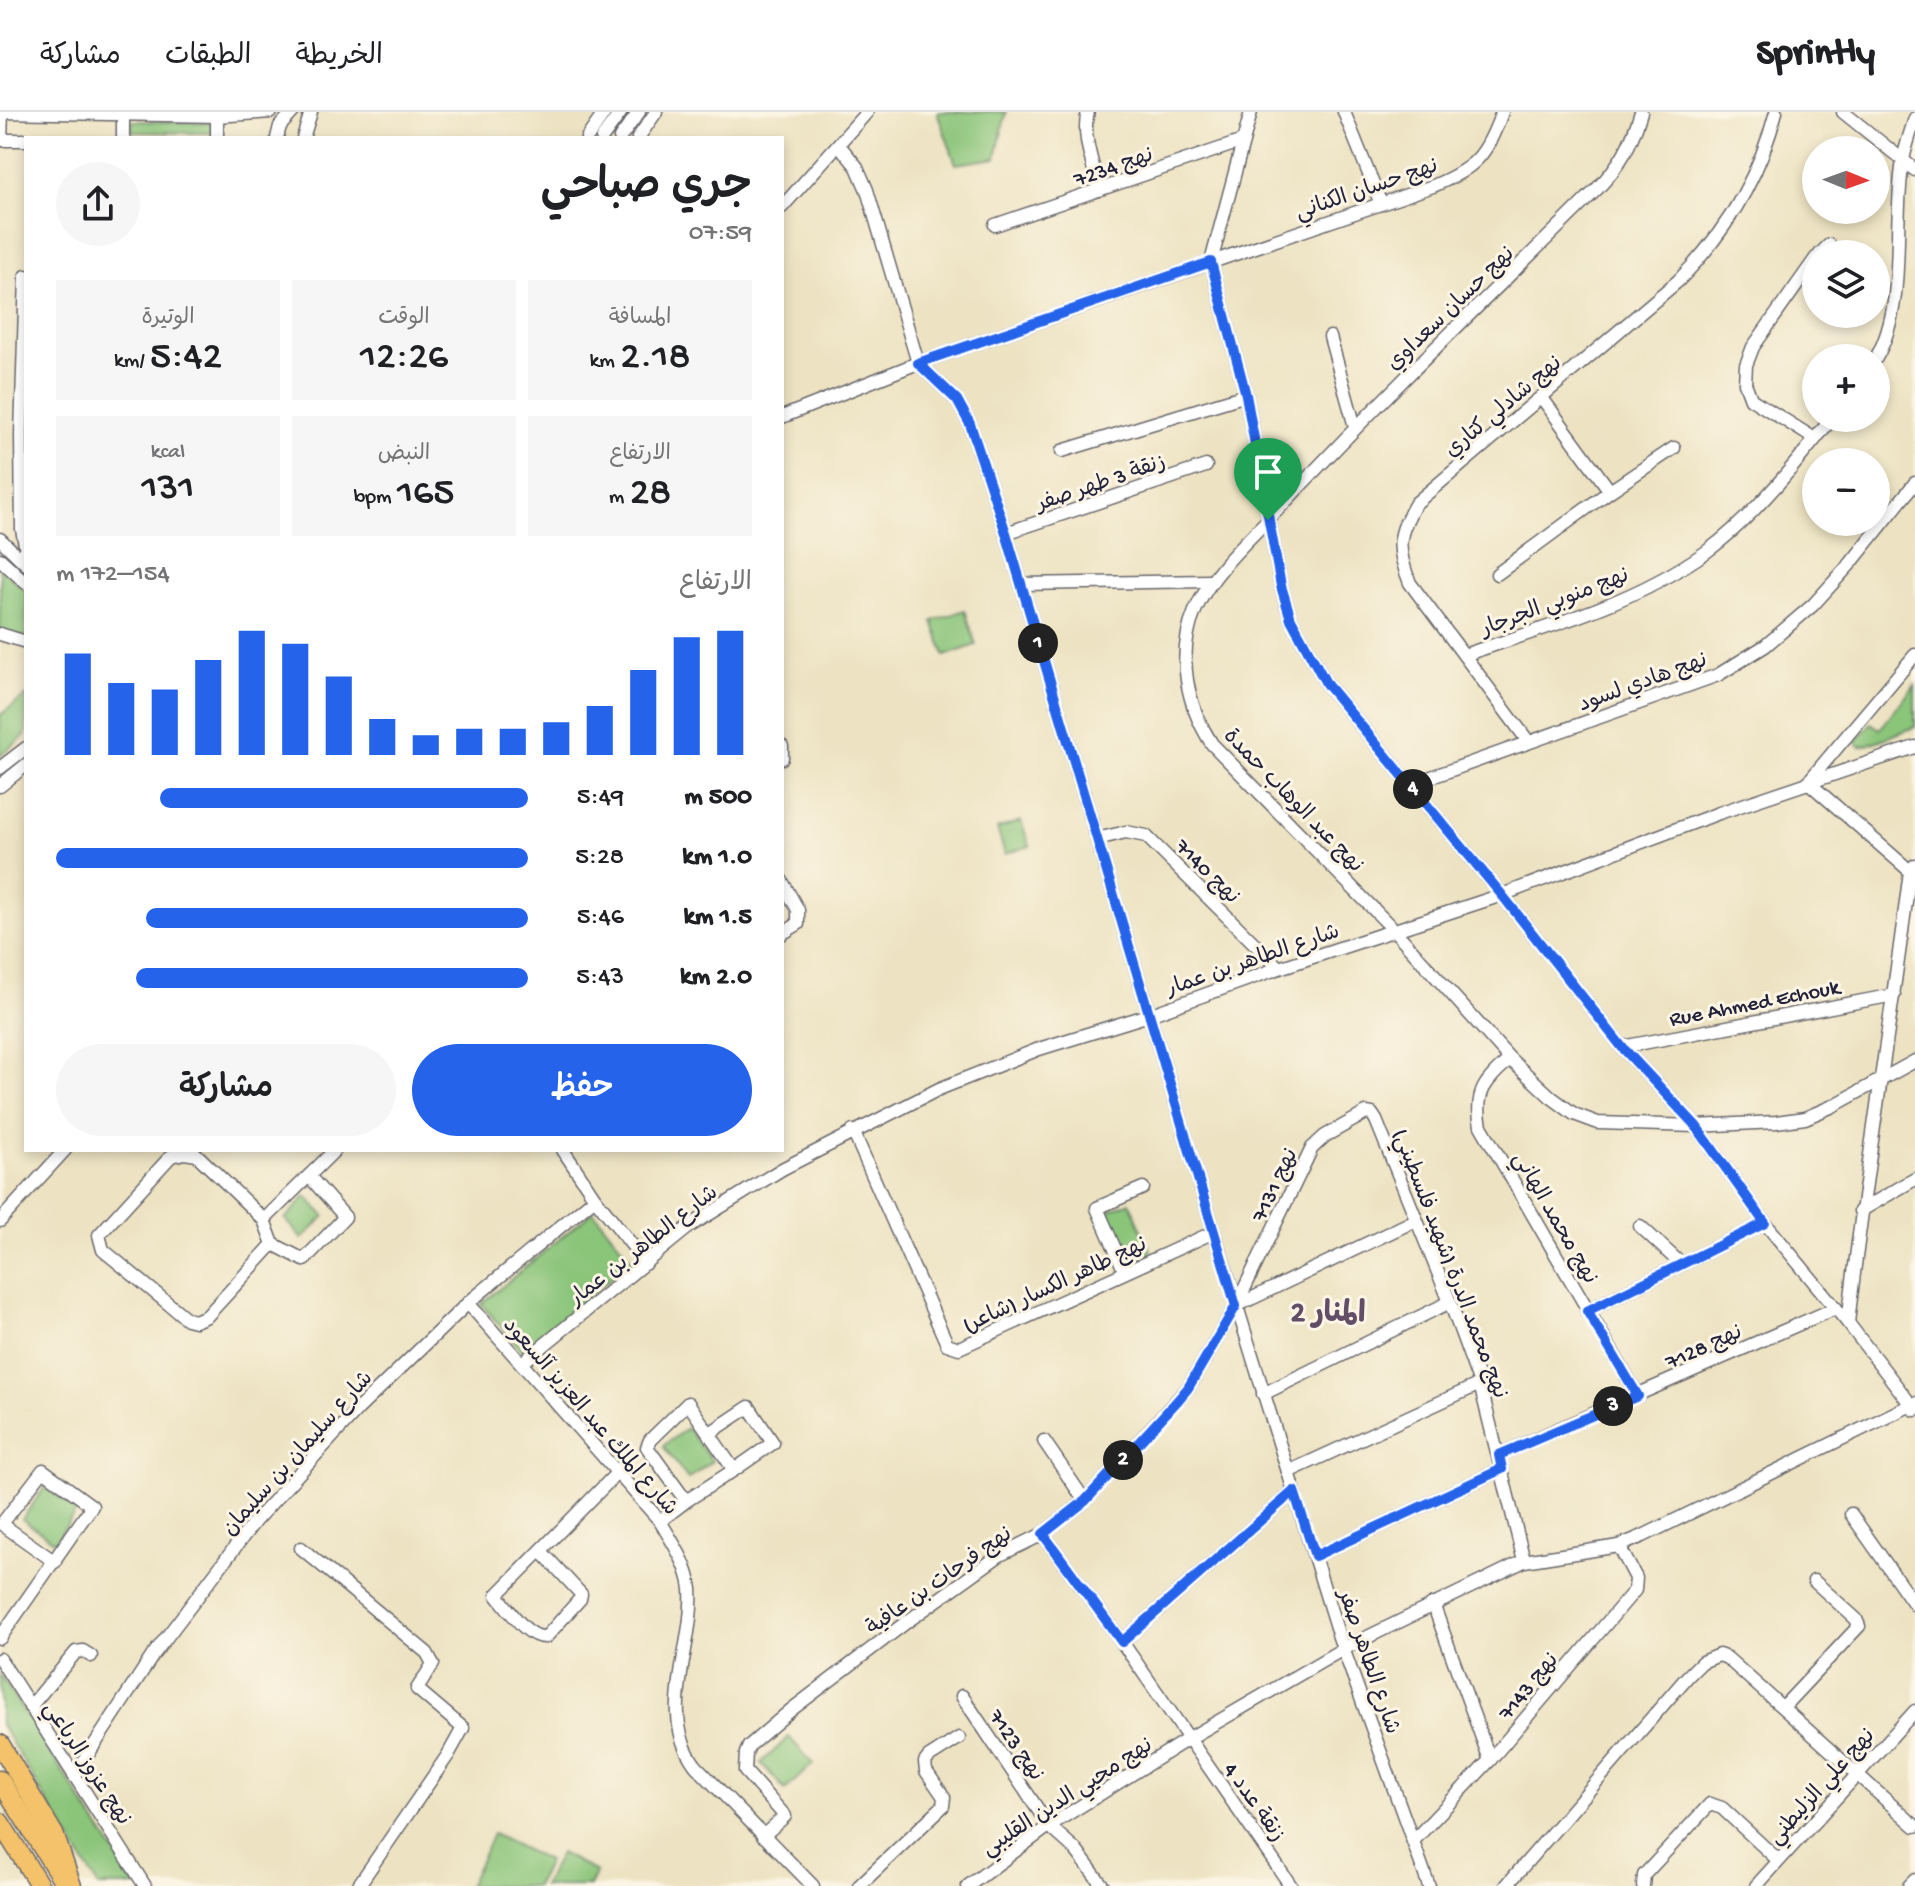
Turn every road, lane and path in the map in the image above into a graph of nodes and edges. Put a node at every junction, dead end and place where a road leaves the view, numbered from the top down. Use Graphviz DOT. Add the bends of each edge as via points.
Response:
graph roads {
  1 [pos="1,112"];
  2 [pos="271,112"];
  3 [pos="293,112"];
  4 [pos="311,112"];
  5 [pos="605,112"];
  6 [pos="621,112"];
  7 [pos="639,112"];
  8 [pos="656,112"];
  9 [pos="867,112"];
  10 [pos="1088,112"];
  11 [pos="1251,112"];
  12 [pos="1344,112"];
  13 [pos="1502,112"];
  14 [pos="1641,112"];
  15 [pos="1776,112"];
  16 [pos="1843,112"];
  17 [pos="31,113"];
  18 [pos="123,114"];
  19 [pos="170,114"];
  20 [pos="217,116"];
  21 [pos="1915,118"];
  22 [pos="28,136"];
  23 [pos="123,136"];
  24 [pos="217,136"];
  25 [pos="278,136"];
  26 [pos="304,136"];
  27 [pos="588,136"];
  28 [pos="603,136"];
  29 [pos="621,136"];
  30 [pos="639,136"];
  31 [pos="24,139"];
  32 [pos="0,140"];
  33 [pos="1243,141"];
  34 [pos="839,145"];
  35 [pos="1903,160"];
  36 [pos="1915,170"];
  37 [pos="1099,190"];
  38 [pos="1381,204"];
  39 [pos="784,205"];
  40 [pos="995,225"];
  41 [pos="1211,262"];
  42 [pos="1802,280"];
  43 [pos="1330,337"];
  44 [pos="24,340"];
  45 [pos="1884,344"];
  46 [pos="918,363"];
  47 [pos="1246,395"];
  48 [pos="1542,398"];
  49 [pos="784,416"];
  50 [pos="1355,427"];
  51 [pos="1821,432"];
  52 [pos="1815,439"];
  53 [pos="1674,448"];
  54 [pos="1062,451"];
  55 [pos="1206,466"];
  56 [pos="1915,483"];
  57 [pos="1610,491"];
  58 [pos="1268,520"];
  59 [pos="1006,533"];
  60 [pos="0,539"];
  61 [pos="24,546"];
  62 [pos="0,559"];
  63 [pos="24,562"];
  64 [pos="1497,574"];
  65 [pos="24,581"];
  66 [pos="1211,581"];
  67 [pos="1021,584"];
  68 [pos="0,634"];
  69 [pos="24,641"];
  70 [pos="1464,655"];
  71 [pos="1915,655"];
  72 [pos="1528,741"];
  73 [pos="1915,747"];
  74 [pos="24,750"];
  75 [pos="24,767"];
  76 [pos="0,768"];
  77 [pos="1808,782"];
  78 [pos="1409,785"];
  79 [pos="0,786"];
  80 [pos="1097,839"];
  81 [pos="1912,868"];
  82 [pos="784,885"];
  83 [pos="1502,895"];
  84 [pos="1394,930"];
  85 [pos="784,933"];
  86 [pos="1279,968"];
  87 [pos="1894,995"];
  88 [pos="1149,1015"];
  89 [pos="1622,1047"];
  90 [pos="1510,1059"];
  91 [pos="1915,1061"];
  92 [pos="1882,1081"];
  93 [pos="1376,1120"];
  94 [pos="1696,1126"];
  95 [pos="853,1131"];
  96 [pos="63,1152"];
  97 [pos="333,1152"];
  98 [pos="564,1152"];
  99 [pos="309,1176"];
  100 [pos="1915,1179"];
  101 [pos="1143,1188"];
  102 [pos="595,1198"];
  103 [pos="1860,1211"];
  104 [pos="264,1220"];
  105 [pos="1416,1220"];
  106 [pos="0,1221"];
  107 [pos="1765,1223"];
  108 [pos="1640,1226"];
  109 [pos="1214,1232"];
  110 [pos="273,1244"];
  111 [pos="646,1263"];
  112 [pos="1681,1264"];
  113 [pos="1125,1272"];
  114 [pos="1450,1302"];
  115 [pos="468,1303"];
  116 [pos="1236,1306"];
  117 [pos="1836,1308"];
  118 [pos="1587,1311"];
  119 [pos="1848,1323"];
  120 [pos="522,1363"];
  121 [pos="1480,1384"];
  122 [pos="1263,1394"];
  123 [pos="1638,1396"];
  124 [pos="1914,1406"];
  125 [pos="710,1433"];
  126 [pos="1044,1441"];
  127 [pos="1499,1455"];
  128 [pos="1502,1469"];
  129 [pos="734,1470"];
  130 [pos="1288,1472"];
  131 [pos="617,1473"];
  132 [pos="1294,1491"];
  133 [pos="686,1501"];
  134 [pos="1085,1501"];
  135 [pos="1851,1514"];
  136 [pos="660,1521"];
  137 [pos="1043,1534"];
  138 [pos="1619,1546"];
  139 [pos="301,1548"];
  140 [pos="541,1551"];
  141 [pos="1315,1556"];
  142 [pos="1524,1561"];
  143 [pos="55,1562"];
  144 [pos="1814,1581"];
  145 [pos="1433,1604"];
  146 [pos="1915,1605"];
  147 [pos="0,1638"];
  148 [pos="1122,1642"];
  149 [pos="1343,1649"];
  150 [pos="91,1656"];
  151 [pos="0,1659"];
  152 [pos="962,1696"];
  153 [pos="30,1707"];
  154 [pos="1783,1707"];
  155 [pos="1915,1711"];
  156 [pos="959,1738"];
  157 [pos="1188,1739"];
  158 [pos="0,1744"];
  159 [pos="1490,1760"];
  160 [pos="1855,1775"];
  161 [pos="74,1776"];
  162 [pos="0,1780"];
  163 [pos="0,1822"];
  164 [pos="1049,1826"];
  165 [pos="1915,1826"];
  166 [pos="763,1836"];
  167 [pos="1414,1840"];
  168 [pos="1778,1860"];
  169 [pos="1915,1880"];
  170 [pos="40,1886"];
  171 [pos="70,1886"];
  172 [pos="145,1886"];
  173 [pos="358,1886"];
  174 [pos="813,1886"];
  175 [pos="859,1886"];
  176 [pos="968,1886"];
  177 [pos="1103,1886"];
  178 [pos="1291,1886"];
  179 [pos="1429,1886"];
  180 [pos="1506,1886"];
  181 [pos="1643,1886"];
  182 [pos="1756,1886"];
  183 [pos="1909,1886"];
  1 -- 17 [label="street"];
  1 -- 32 [label="street"];
  2 -- 20 [label="street"];
  3 -- 25 [label="street"];
  4 -- 26 [label="street"];
  5 -- 27 [label="street"];
  6 -- 28 [label="street"];
  7 -- 29 [label="street"];
  8 -- 30 [label="street"];
  9 -- 34 [label="street"];
  10 -- 37 [label="street" via="1087,140"];
  11 -- 33 [label="street"];
  12 -- 38 [label="street"];
  13 -- 38 [label="street, نهج حسان الكناني" via="1488,148 1470,168"];
  14 -- 50 [label="street, نهج حسان سعداوي" via="1631,144 1614,171"];
  15 -- 48 [label="street, نهج شادلي كتاري" via="1744,196 1707,252"];
  16 -- 35 [label="street"];
  17 -- 18 [label="street"];
  17 -- 22 [label="street"];
  18 -- 19 [label="street"];
  18 -- 23 [label="street"];
  19 -- 20 [label="street"];
  20 -- 24 [label="street"];
  21 -- 35 [label="street"];
  31 -- 32 [label="street"];
  33 -- 37 [label="street, نهج 7234"];
  33 -- 41 [label="street"];
  34 -- 39 [label="street"];
  34 -- 46 [label="street" via="867,190"];
  35 -- 36 [label="street"];
  35 -- 45 [label="street" via="1893,309"];
  37 -- 40 [label="street, نهج 7234"];
  38 -- 41 [label="street, نهج حسان الكناني"];
  41 -- 46 [label="street, نهج حسان الكناني"];
  41 -- 47 [label="street"];
  42 -- 52 [label="street" via="1753,347 1745,383 1751,399"];
  43 -- 50 [label="street"];
  44 -- 61 [label="street"];
  46 -- 49 [label="street"];
  46 -- 59 [label="street, شارع الطاهر صفر" via="957,400 970,424"];
  47 -- 54 [label="street"];
  47 -- 58 [label="street"];
  48 -- 57 [label="street"];
  48 -- 70 [label="street, نهج شادلي كتاري" via="1416,503 1404,523 1401,562 1410,583"];
  50 -- 58 [label="street, نهج حسان سعداوي"];
  51 -- 52 [label="street, نهج منوبي الجرجار"];
  52 -- 70 [label="street, نهج منوبي الجرجار" via="1747,515 1707,551 1673,572 1609,605"];
  53 -- 57 [label="street"];
  55 -- 59 [label="street, زنقة 3 طهر صفر"];
  56 -- 72 [label="street, نهج هادي لسود" via="1813,605 1765,646 1718,675"];
  57 -- 64 [label="street"];
  58 -- 66 [label="street, نهج عبد الوهاب حمدة"];
  58 -- 78 [label="street" via="1291,619 1309,654 1327,685"];
  59 -- 67 [label="street, شارع الطاهر صفر"];
  60 -- 63 [label="street"];
  62 -- 65 [label="street"];
  66 -- 67 [label="street"];
  66 -- 84 [label="street, نهج عبد الوهاب حمدة" via="1194,613 1186,651 1186,687 1198,723 1212,744"];
  67 -- 80 [label="street, شارع الطاهر صفر"];
  68 -- 69 [label="street"];
  70 -- 72 [label="street, نهج شادلي كتاري"];
  71 -- 77 [label="street"];
  72 -- 78 [label="street, نهج هادي لسود"];
  73 -- 77 [label="street, شارع الطاهر بن عمار"];
  74 -- 76 [label="street"];
  75 -- 79 [label="street"];
  77 -- 81 [label="street"];
  77 -- 83 [label="street, شارع الطاهر بن عمار"];
  78 -- 83 [label="street"];
  80 -- 86 [label="street, نهج 7140" via="1126,832 1146,836"];
  80 -- 88 [label="street, شارع الطاهر صفر"];
  81 -- 87 [label="street"];
  82 -- 85 [label="street" via="800,917"];
  83 -- 84 [label="street, شارع الطاهر بن عمار"];
  83 -- 89 [label="street"];
  84 -- 86 [label="street, شارع الطاهر بن عمار"];
  84 -- 90 [label="street, نهج عبد الوهاب حمدة"];
  86 -- 88 [label="street, شارع الطاهر بن عمار"];
  87 -- 89 [label="street, Rue Ahmed Echouk"];
  87 -- 92 [label="street"];
  88 -- 95 [label="street, شارع الطاهر بن عمار" via="1039,1049"];
  88 -- 109 [label="street, شارع الطاهر صفر"];
  89 -- 94 [label="street"];
  90 -- 94 [label="street, نهج عبد الوهاب حمدة" via="1574,1114 1598,1123"];
  90 -- 118 [label="street, نهج محمد الهاني" via="1480,1093 1481,1126"];
  91 -- 92 [label="street, نهج عبد الوهاب حمدة"];
  92 -- 94 [label="street, نهج عبد الوهاب حمدة" via="1805,1118"];
  92 -- 103 [label="street"];
  93 -- 105 [label="street, نهج محمد الدرة (شهيد فلسطيني)"];
  93 -- 116 [label="street, نهج 7131" via="1366,1113 1312,1148"];
  94 -- 107 [label="street"];
  95 -- 111 [label="street, شارع الطاهر بن عمار" via="736,1196"];
  95 -- 113 [label="street, نهج طاهر الكسار (شاعر)" via="952,1348"];
  96 -- 106 [label="street"];
  97 -- 99 [label="street"];
  98 -- 102 [label="street"];
  99 -- 104 [label="street"];
  99 -- 110 [label="street" via="344,1214 343,1221 304,1260"];
  100 -- 103 [label="street"];
  101 -- 113 [label="street" via="1097,1208"];
  102 -- 111 [label="street"];
  102 -- 115 [label="street, شارع سليمان بن سليمان"];
  103 -- 119 [label="street"];
  104 -- 110 [label="street"];
  104 -- 110 [label="street" via="197,1155 176,1153 101,1230 99,1241 103,1250 195,1321 207,1316"];
  105 -- 114 [label="street, نهج محمد الدرة (شهيد فلسطيني)"];
  105 -- 116 [label="street"];
  107 -- 112 [label="street"];
  107 -- 117 [label="street"];
  108 -- 112 [label="street"];
  109 -- 113 [label="street, نهج طاهر الكسار (شاعر)"];
  109 -- 116 [label="street, شارع الطاهر صفر"];
  111 -- 120 [label="street, شارع الطاهر بن عمار"];
  112 -- 118 [label="street"];
  114 -- 121 [label="street, نهج محمد الدرة (شهيد فلسطيني)"];
  114 -- 122 [label="street"];
  115 -- 120 [label="street, شارع الملك عبد العزيز آلسعود"];
  115 -- 161 [label="street, شارع سليمان بن سليمان" via="359,1408 255,1521 153,1655"];
  116 -- 122 [label="street, شارع الطاهر صفر"];
  116 -- 134 [label="street, نهج فرحات بن عافية" via="1188,1388"];
  117 -- 119 [label="street"];
  117 -- 123 [label="street, نهج 7128"];
  118 -- 123 [label="street, نهج محمد الهاني"];
  119 -- 124 [label="street"];
  120 -- 131 [label="street, شارع الملك عبد العزيز آلسعود"];
  121 -- 127 [label="street, نهج محمد الدرة (شهيد فلسطيني)"];
  121 -- 130 [label="street"];
  122 -- 130 [label="street, شارع الطاهر صفر"];
  123 -- 127 [label="street, نهج 7128"];
  124 -- 138 [label="street, نهج محيي الدين القليبي"];
  125 -- 129 [label="street"];
  125 -- 129 [label="street" via="749,1407 773,1443"];
  125 -- 133 [label="street" via="688,1403 647,1444"];
  126 -- 134 [label="street"];
  127 -- 128 [label="street, نهج محمد الدرة (شهيد فلسطيني)"];
  128 -- 141 [label="street"];
  128 -- 142 [label="street, نهج محمد الدرة (شهيد فلسطيني)"];
  129 -- 133 [label="street"];
  130 -- 132 [label="street, شارع الطاهر صفر"];
  131 -- 136 [label="street, شارع الملك عبد العزيز آلسعود"];
  131 -- 140 [label="street"];
  132 -- 141 [label="street, شارع الطاهر صفر"];
  132 -- 148 [label="street"];
  133 -- 136 [label="street"];
  134 -- 137 [label="street, نهج فرحات بن عافية"];
  135 -- 146 [label="street"];
  136 -- 166 [label="street, شارع الملك عبد العزيز آلسعود" via="684,1562 690,1586 680,1734 696,1766"];
  137 -- 148 [label="street, زنقة عدد 4"];
  137 -- 166 [label="street, نهج فرحات بن عافية" via="985,1565 754,1741 746,1753 745,1771 785,1816"];
  138 -- 142 [label="street, نهج محيي الدين القليبي"];
  138 -- 159 [label="street, نهج 7143" via="1636,1578 1635,1590"];
  139 -- 173 [label="street" via="427,1653 433,1664 417,1689 463,1728"];
  140 -- 140 [label="street" via="581,1594 542,1638 533,1635 497,1595"];
  141 -- 149 [label="street, شارع الطاهر صفر"];
  142 -- 145 [label="street, نهج محيي الدين القليبي"];
  143 -- 143 [label="street" via="92,1505 43,1470 3,1525"];
  143 -- 147 [label="street"];
  144 -- 154 [label="street" via="1859,1626"];
  145 -- 149 [label="street, نهج محيي الدين القليبي"];
  145 -- 159 [label="street"];
  148 -- 157 [label="street, زنقة عدد 4"];
  149 -- 157 [label="street, نهج محيي الدين القليبي"];
  149 -- 167 [label="street, شارع الطاهر صفر"];
  150 -- 153 [label="street" via="76,1652"];
  151 -- 153 [label="street, نهج عزوز الرباعي"];
  152 -- 164 [label="street, نهج 7123"];
  153 -- 161 [label="street, نهج عزوز الرباعي"];
  154 -- 160 [label="street"];
  154 -- 180 [label="street" via="1727,1658 1719,1655 1702,1662"];
  155 -- 160 [label="street, نهج علي الزليطني"];
  156 -- 175 [label="street" via="925,1762 944,1797 943,1806"];
  157 -- 164 [label="street, نهج محيي الدين القليبي"];
  157 -- 178 [label="street, زنقة عدد 4"];
  158 -- 171 [label="highway" via="54,1834"];
  159 -- 167 [label="street, نهج 7143"];
  160 -- 165 [label="street"];
  160 -- 168 [label="street, نهج علي الزليطني"];
  161 -- 172 [label="street, نهج عزوز الرباعي"];
  162 -- 171 [label="highway"];
  163 -- 170 [label="highway"];
  164 -- 176 [label="street, نهج محيي الدين القليبي"];
  164 -- 177 [label="street, نهج 7123"];
  166 -- 174 [label="street, شارع الملك عبد العزيز آلسعود"];
  167 -- 179 [label="street, شارع الطاهر صفر"];
  168 -- 181 [label="street" via="1718,1805 1710,1804 1644,1875"];
  168 -- 182 [label="street, نهج علي الزليطني"];
  169 -- 183 [label="street"];
}
